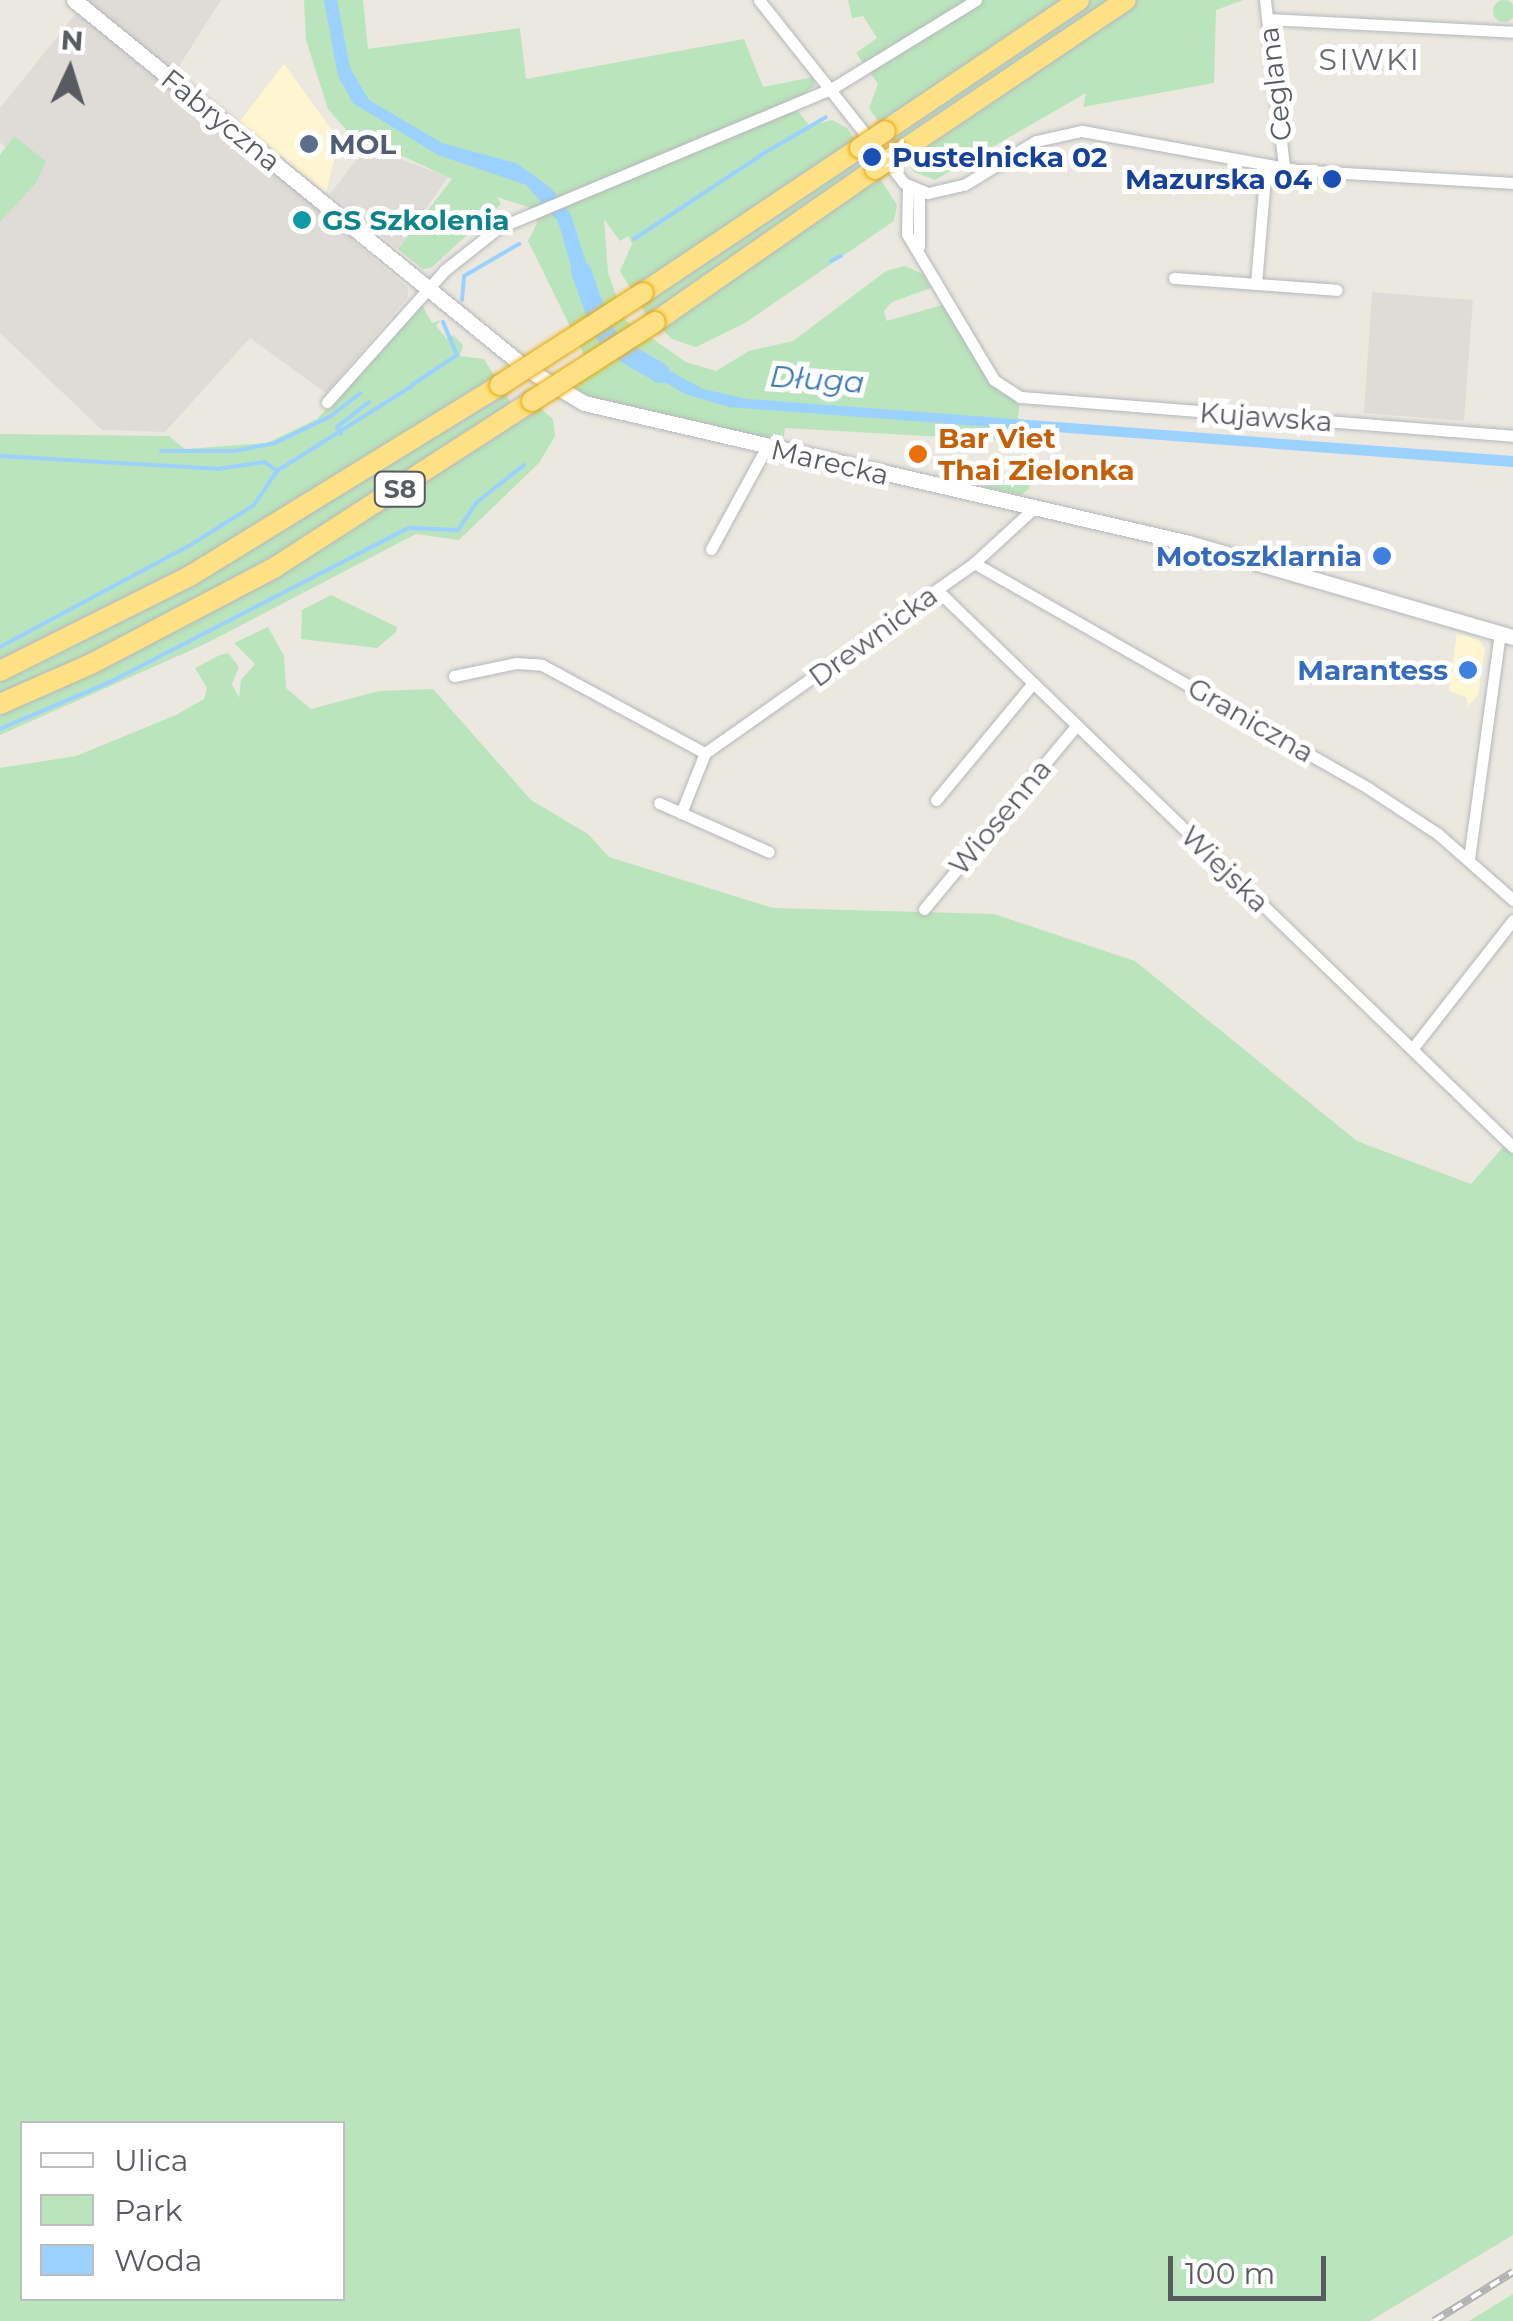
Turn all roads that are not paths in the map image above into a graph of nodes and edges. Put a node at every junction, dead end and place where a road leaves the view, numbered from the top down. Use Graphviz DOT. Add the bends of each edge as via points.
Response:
graph roads {
  1 [pos="74,0"];
  2 [pos="759,0"];
  3 [pos="976,0"];
  4 [pos="1080,0"];
  5 [pos="1126,0"];
  6 [pos="1265,0"];
  7 [pos="1268,20"];
  8 [pos="1513,32"];
  9 [pos="831,89"];
  10 [pos="1266,166"];
  11 [pos="1284,168"];
  12 [pos="1513,183"];
  13 [pos="914,189"];
  14 [pos="321,202"];
  15 [pos="1174,278"];
  16 [pos="1256,284"];
  17 [pos="427,288"];
  18 [pos="1337,290"];
  19 [pos="327,402"];
  20 [pos="1513,436"];
  21 [pos="766,448"];
  22 [pos="1033,510"];
  23 [pos="711,549"];
  24 [pos="974,563"];
  25 [pos="937,590"];
  26 [pos="1506,635"];
  27 [pos="0,670"];
  28 [pos="454,676"];
  29 [pos="1032,683"];
  30 [pos="0,704"];
  31 [pos="1076,726"];
  32 [pos="706,753"];
  33 [pos="936,800"];
  34 [pos="659,802"];
  35 [pos="681,813"];
  36 [pos="769,852"];
  37 [pos="1469,859"];
  38 [pos="1513,900"];
  39 [pos="924,909"];
  40 [pos="1513,920"];
  41 [pos="1412,1048"];
  42 [pos="1513,1147"];
  1 -- 14 [label="street, Fabryczna"];
  2 -- 9 [label="street"];
  3 -- 9 [label="street"];
  4 -- 27 [label="highway, S8, bridge" via="500,384 190,576"];
  5 -- 30 [label="highway, S8, bridge" via="654,322 274,568"];
  6 -- 7 [label="street, Ceglana"];
  7 -- 8 [label="street"];
  7 -- 11 [label="street, Ceglana"];
  9 -- 13 [label="street"];
  9 -- 17 [label="street" via="533,212 467,249"];
  10 -- 11 [label="street"];
  10 -- 13 [label="street" via="1074,132 1036,141 953,190"];
  10 -- 16 [label="street"];
  11 -- 12 [label="street"];
  13 -- 20 [label="street, Kujawska" via="919,248 994,380 1020,398"];
  14 -- 17 [label="street, Marecka"];
  15 -- 16 [label="street"];
  16 -- 18 [label="street"];
  17 -- 19 [label="street"];
  17 -- 21 [label="street, Marecka" via="570,396"];
  21 -- 22 [label="street, Marecka"];
  21 -- 23 [label="street"];
  22 -- 24 [label="street, Drewnicka"];
  22 -- 26 [label="street, Marecka" via="1244,558"];
  24 -- 25 [label="street, Drewnicka"];
  24 -- 37 [label="street, Graniczna" via="1368,788"];
  25 -- 29 [label="street, Wiejska"];
  25 -- 32 [label="street, Drewnicka"];
  26 -- 37 [label="street"];
  28 -- 32 [label="street" via="516,662 542,666"];
  29 -- 31 [label="street, Wiejska"];
  29 -- 33 [label="street"];
  31 -- 39 [label="street, Wiosenna"];
  31 -- 41 [label="street, Wiejska"];
  32 -- 35 [label="street"];
  34 -- 35 [label="street"];
  35 -- 36 [label="street"];
  37 -- 38 [label="street, Graniczna"];
  40 -- 41 [label="street"];
  41 -- 42 [label="street, Wiejska"];
}
